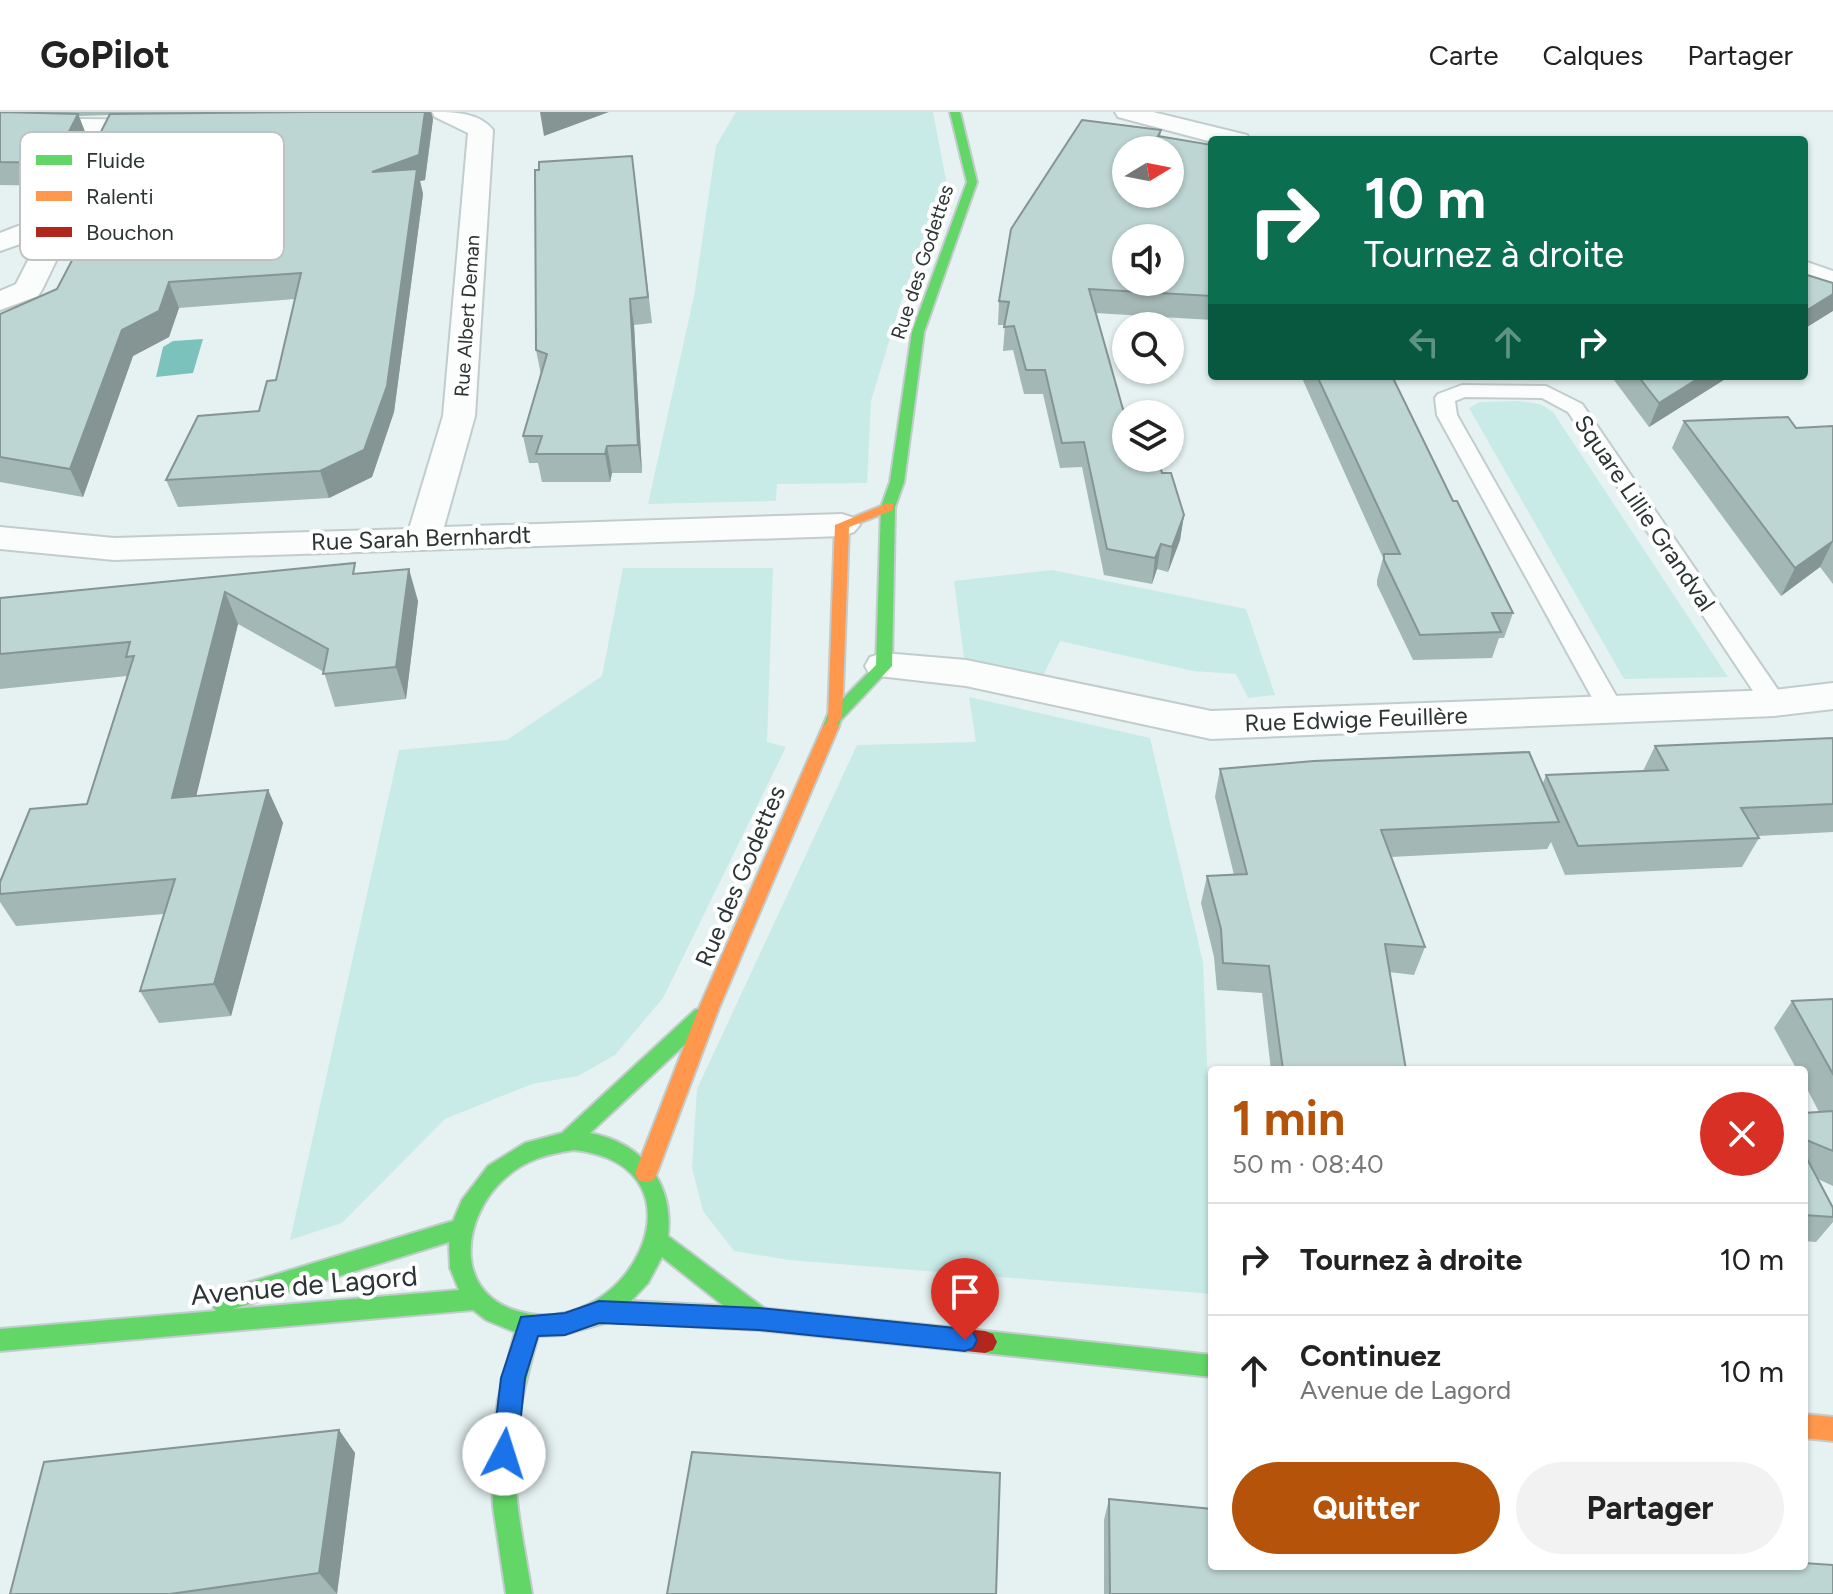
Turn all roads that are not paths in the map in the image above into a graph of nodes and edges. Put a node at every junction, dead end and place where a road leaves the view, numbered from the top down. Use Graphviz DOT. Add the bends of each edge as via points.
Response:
graph roads {
  1 [pos="444,112"];
  2 [pos="1127,112"];
  3 [pos="960,116"];
  4 [pos="490,121"];
  5 [pos="0,125"];
  6 [pos="194,126"];
  7 [pos="107,128"];
  8 [pos="105,132"];
  9 [pos="1219,136"];
  10 [pos="20,235"];
  11 [pos="0,243"];
  12 [pos="42,260"];
  13 [pos="1808,272"];
  14 [pos="1833,281"];
  15 [pos="0,301"];
  16 [pos="888,507"];
  17 [pos="842,525"];
  18 [pos="424,537"];
  19 [pos="0,538"];
  20 [pos="884,666"];
  21 [pos="1833,696"];
  22 [pos="1774,703"];
  23 [pos="1610,708"];
  24 [pos="834,718"];
  25 [pos="709,1008"];
  26 [pos="567,1142"];
  27 [pos="646,1173"];
  28 [pos="460,1229"];
  29 [pos="659,1242"];
  30 [pos="476,1299"];
  31 [pos="599,1312"];
  32 [pos="759,1319"];
  33 [pos="529,1325"];
  34 [pos="137,1328"];
  35 [pos="0,1340"];
  36 [pos="1208,1366"];
  37 [pos="1808,1426"];
  38 [pos="1833,1429"];
  39 [pos="519,1594"];
  1 -- 4 [label="street, Rue Albert Deman"];
  2 -- 9 [label="street"];
  3 -- 16 [label="street, Rue des Godettes" via="972,182 918,332 897,482"];
  4 -- 18 [label="street, Rue Albert Deman" via="459,416"];
  5 -- 7 [label="street"];
  6 -- 7 [label="street"];
  7 -- 8 [label="street"];
  10 -- 11 [label="street"];
  12 -- 15 [label="street" via="28,290"];
  13 -- 14 [label="street"];
  16 -- 17 [label="street"];
  16 -- 20 [label="street, Rue des Godettes"];
  17 -- 18 [label="street, Rue Sarah Bernhardt"];
  17 -- 24 [label="street"];
  18 -- 19 [label="street, Rue Sarah Bernhardt" via="114,549"];
  20 -- 23 [label="street, Rue Edwige Feuillère" via="966,673 1211,725"];
  20 -- 24 [label="street"];
  21 -- 22 [label="street, Rue Edwige Feuillère"];
  22 -- 23 [label="street, Rue Edwige Feuillère"];
  22 -- 23 [label="lane, Square Lillie Grandval" via="1575,408 1546,392 1462,391 1445,398 1447,415"];
  24 -- 25 [label="street, Rue des Godettes"];
  25 -- 26 [label="street, Rue des Godettes"];
  25 -- 27 [label="street, Rue des Godettes"];
  26 -- 27 [label="street" via="625,1155"];
  26 -- 28 [label="street" via="538,1148 488,1179"];
  27 -- 29 [label="street" via="659,1193"];
  28 -- 30 [label="street" via="456,1254 462,1278"];
  28 -- 34 [label="street, Avenue de Lagord"];
  29 -- 31 [label="street" via="647,1270 627,1294"];
  29 -- 32 [label="street"];
  30 -- 33 [label="street" via="500,1316"];
  30 -- 34 [label="street, Avenue de Lagord"];
  31 -- 32 [label="street"];
  31 -- 33 [label="street" via="565,1324"];
  32 -- 36 [label="street"];
  33 -- 39 [label="street" via="505,1430 504,1466"];
  34 -- 35 [label="street, Avenue de Lagord"];
  37 -- 38 [label="street"];
}
